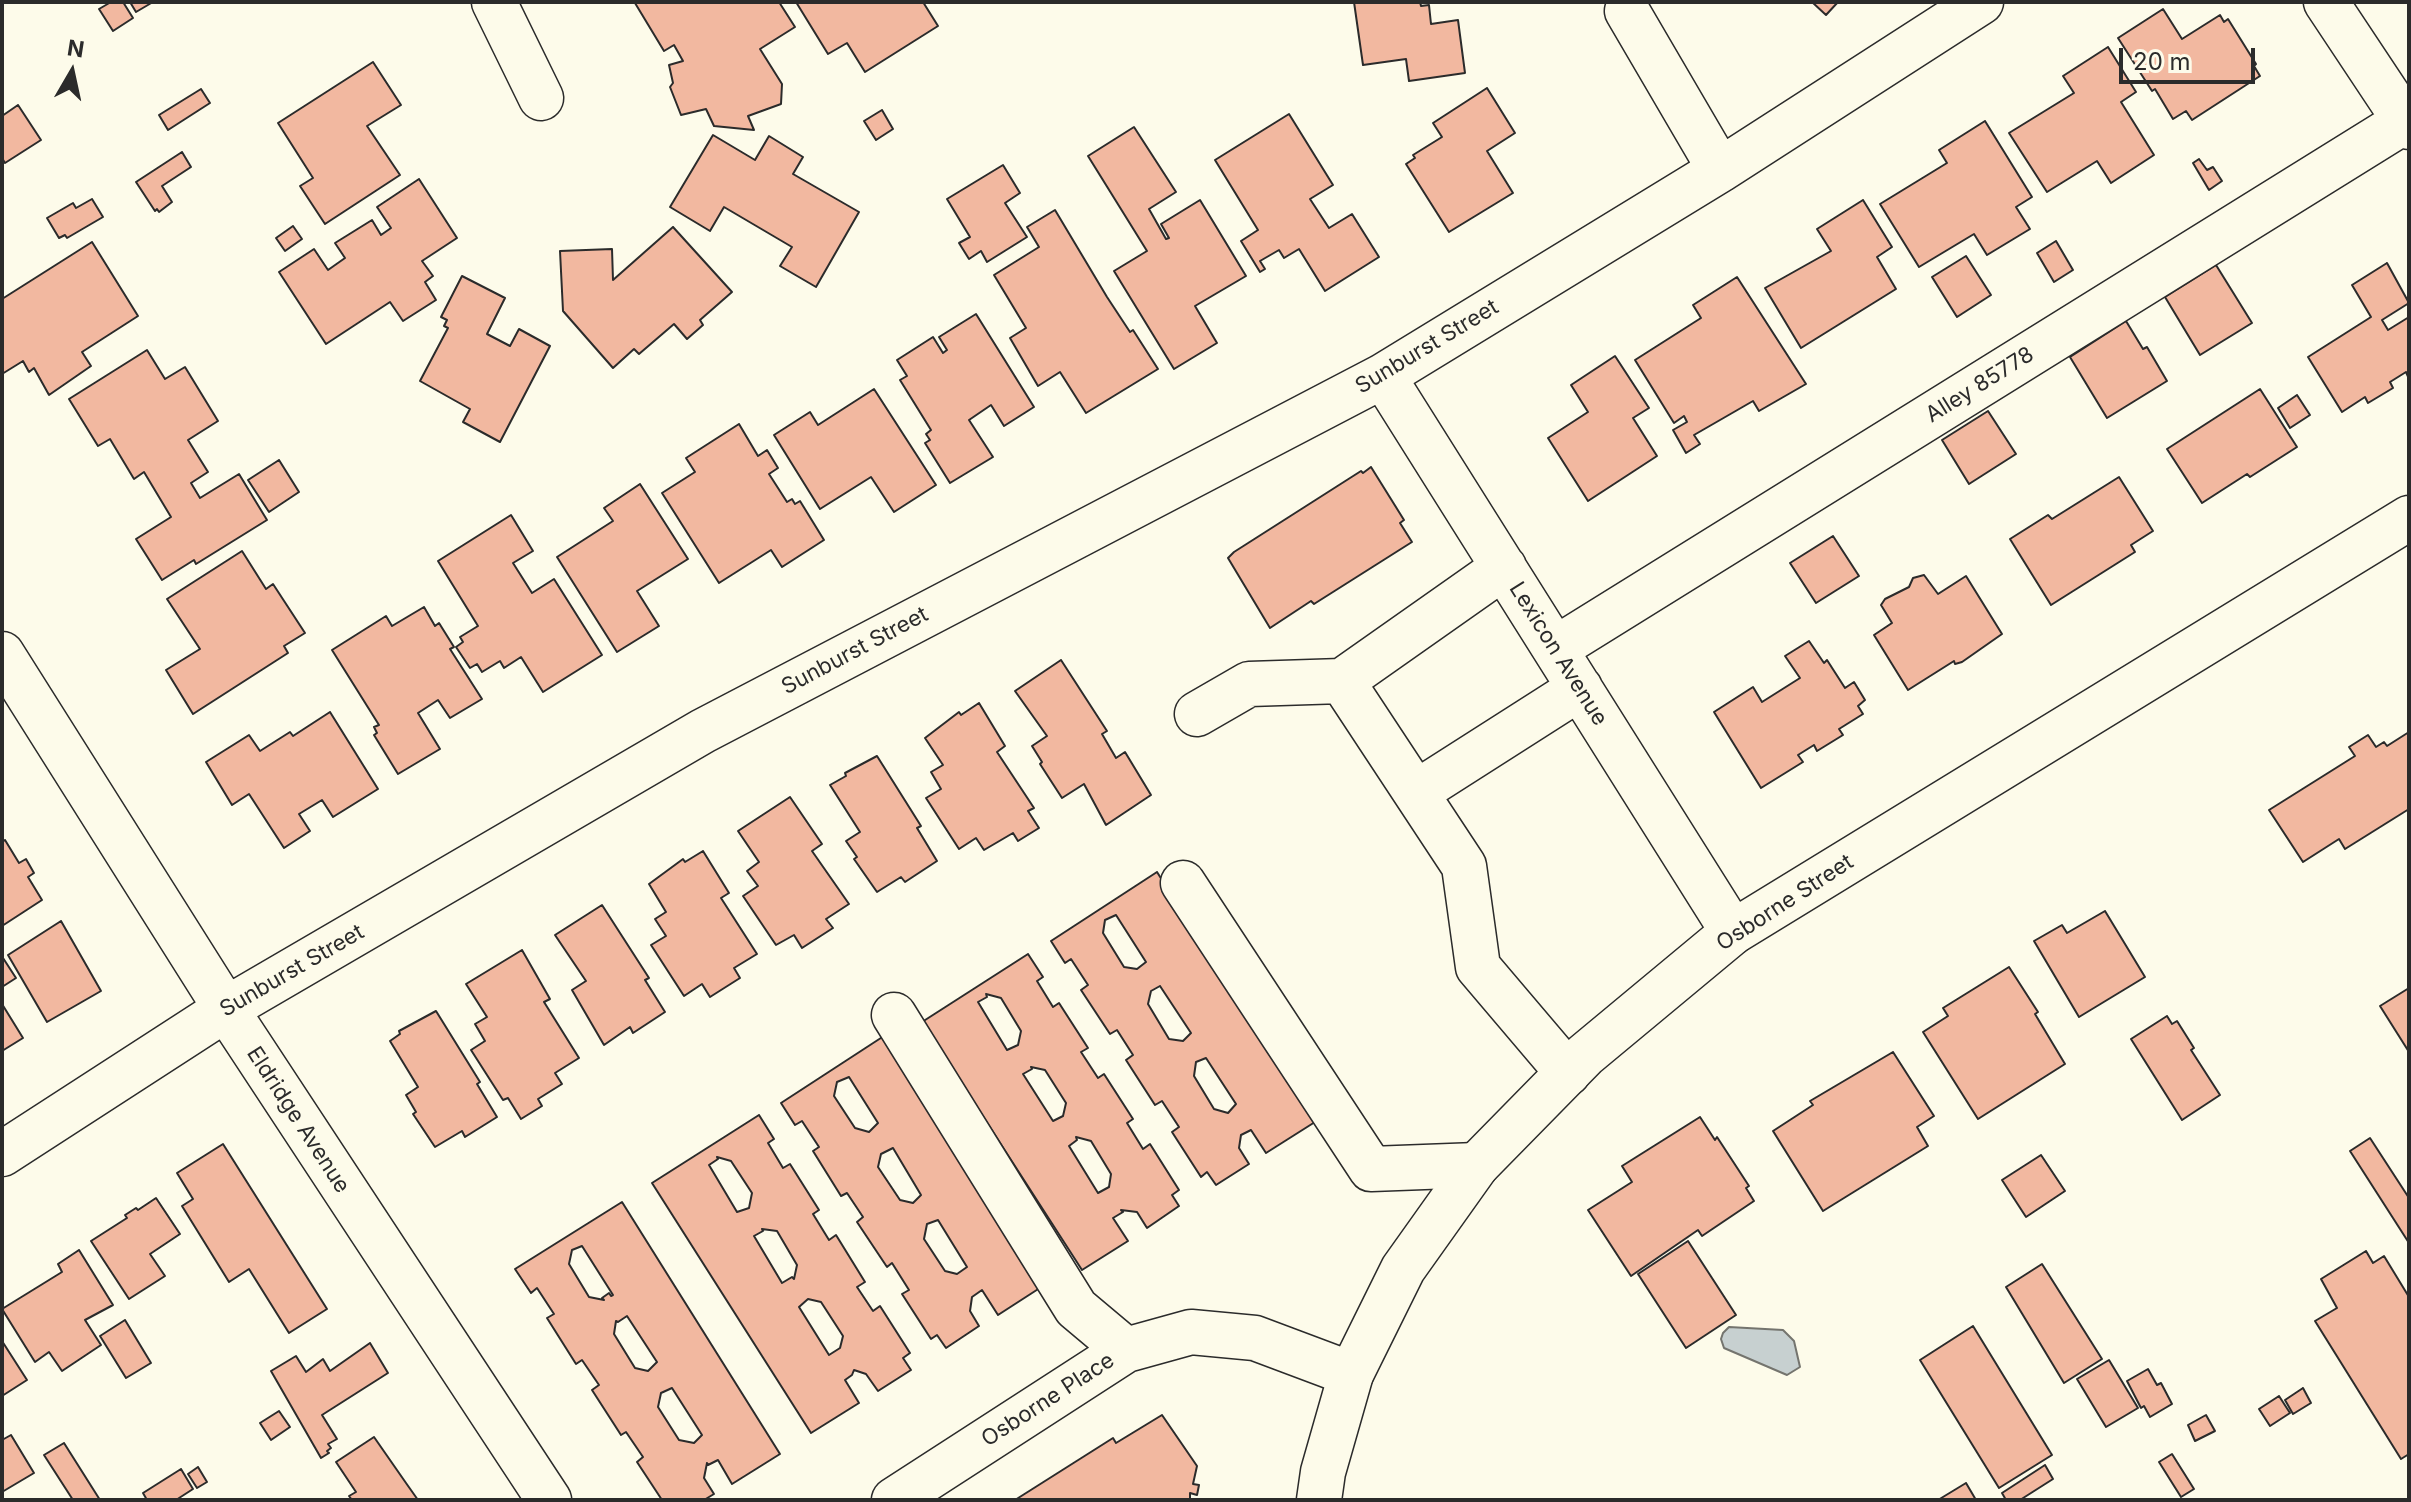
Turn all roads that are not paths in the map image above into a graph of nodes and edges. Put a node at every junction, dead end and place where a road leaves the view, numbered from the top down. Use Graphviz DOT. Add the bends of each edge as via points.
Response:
graph roads {
  1 [pos="494,2"];
  2 [pos="1981,2"];
  3 [pos="2326,2"];
  4 [pos="1627,11"];
  5 [pos="541,98"];
  6 [pos="2407,124"];
  7 [pos="1720,170"];
  8 [pos="1383,376"];
  9 [pos="2409,518"];
  10 [pos="1504,567"];
  11 [pos="1555,649"];
  12 [pos="2,654"];
  13 [pos="1342,681"];
  14 [pos="1580,688"];
  15 [pos="1197,714"];
  16 [pos="1417,792"];
  17 [pos="1183,883"];
  18 [pos="1733,932"];
  19 [pos="226,1009"];
  20 [pos="894,1015"];
  21 [pos="1568,1073"];
  22 [pos="2,1154"];
  23 [pos="1477,1165"];
  24 [pos="1126,1350"];
  25 [pos="1351,1374"];
  26 [pos="549,1500"];
  27 [pos="894,1500"];
  28 [pos="1319,1500"];
  1 -- 5 [label="street"];
  2 -- 7 [label="street, Sunburst Street"];
  3 -- 6 [label="street"];
  4 -- 7 [label="street"];
  6 -- 11 [label="street, Alley 85778"];
  7 -- 8 [label="street, Sunburst Street"];
  8 -- 10 [label="street, Lexicon Avenue"];
  8 -- 19 [label="street, Sunburst Street" via="703,731"];
  9 -- 18 [label="street, Osborne Street"];
  10 -- 11 [label="street, Lexicon Avenue"];
  10 -- 13 [label="street"];
  11 -- 14 [label="street, Lexicon Avenue"];
  12 -- 19 [label="street, Eldridge Avenue"];
  13 -- 15 [label="street" via="1249,684"];
  13 -- 16 [label="street"];
  14 -- 16 [label="street"];
  14 -- 18 [label="street, Lexicon Avenue"];
  16 -- 21 [label="street" via="1464,866 1478,967"];
  17 -- 23 [label="street" via="1371,1169"];
  18 -- 21 [label="street, Osborne Street"];
  19 -- 22 [label="street, Sunburst Street"];
  19 -- 26 [label="street, Eldridge Avenue"];
  20 -- 24 [label="street" via="1076,1308"];
  21 -- 23 [label="street, Osborne Street"];
  23 -- 25 [label="street, Osborne Street" via="1403,1269"];
  24 -- 25 [label="street, Osborne Place" via="1191,1332 1255,1338"];
  24 -- 27 [label="street, Osborne Place"];
  25 -- 28 [label="street, Osborne Street"];
}
